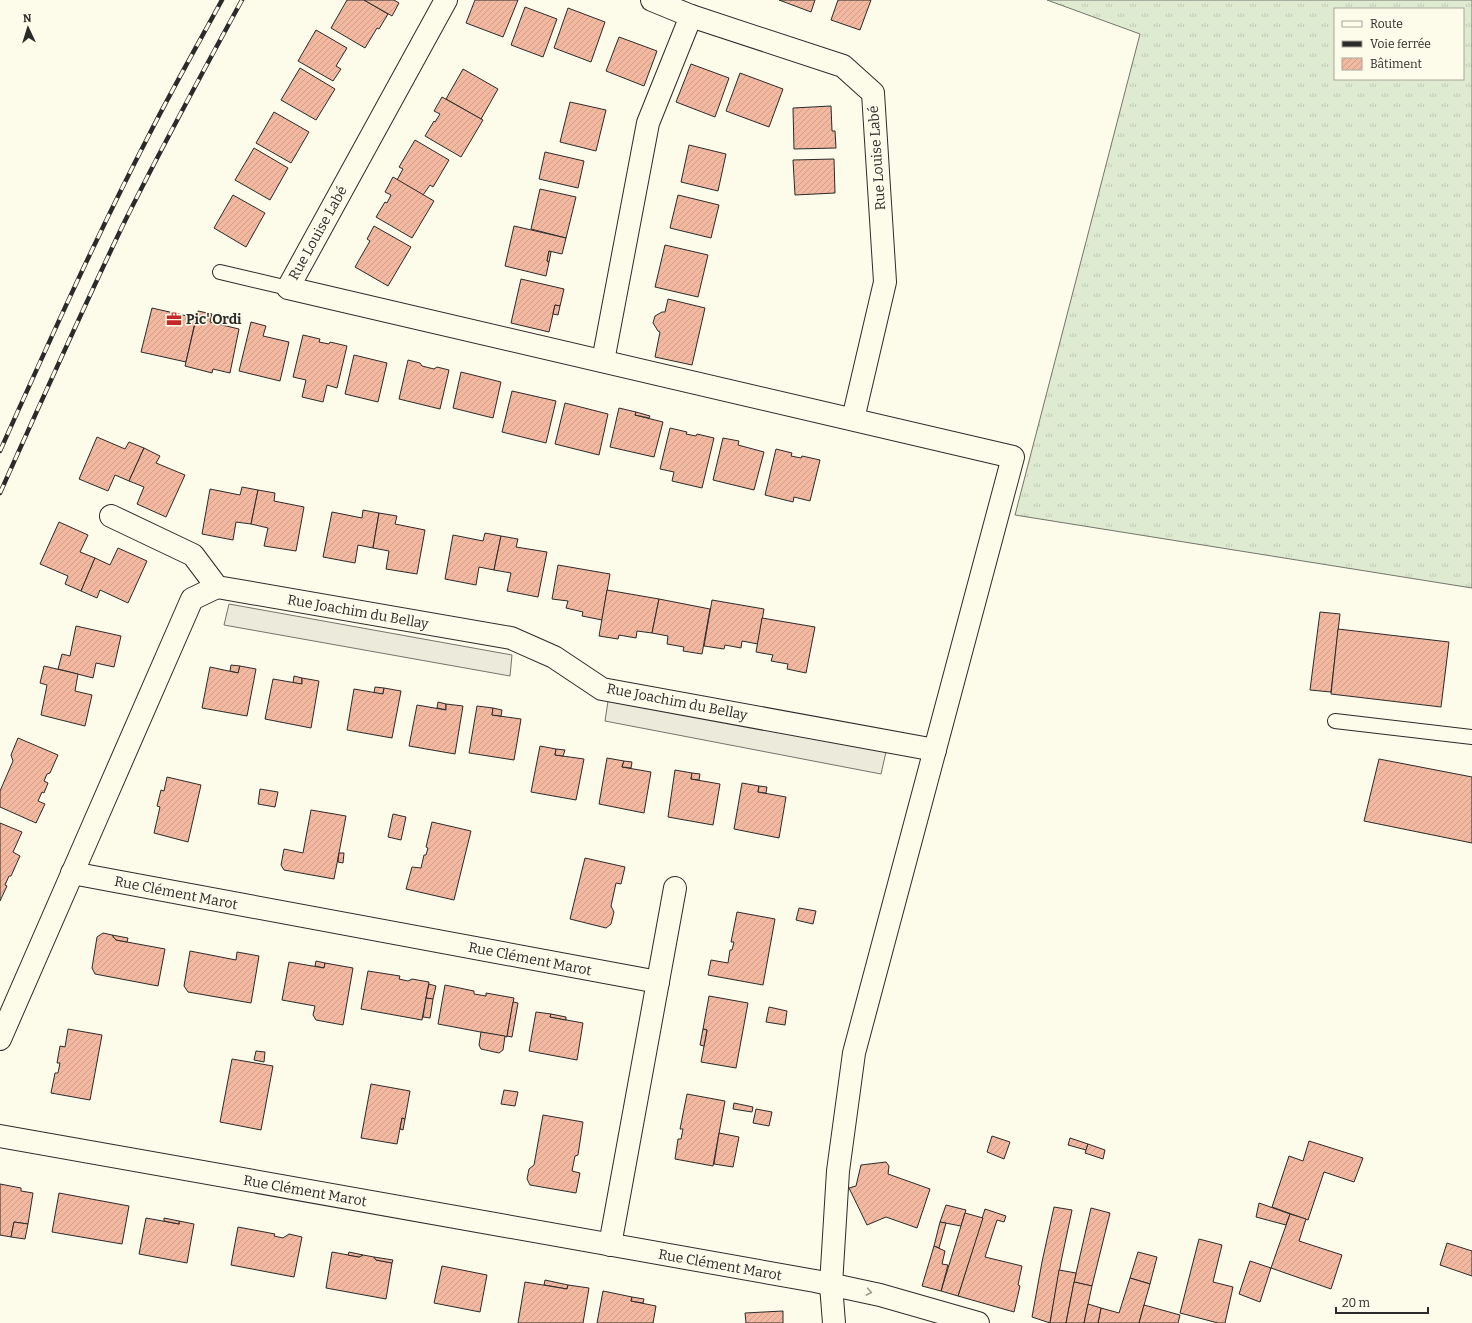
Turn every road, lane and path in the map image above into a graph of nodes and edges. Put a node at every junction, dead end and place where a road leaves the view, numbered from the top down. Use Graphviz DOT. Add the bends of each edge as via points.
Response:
graph roads {
  1 [pos="446,0"];
  2 [pos="652,0"];
  3 [pos="691,16"];
  4 [pos="220,272"];
  5 [pos="288,288"];
  6 [pos="603,361"];
  7 [pos="853,419"];
  8 [pos="111,516"];
  9 [pos="218,587"];
  10 [pos="1335,721"];
  11 [pos="1472,737"];
  12 [pos="936,750"];
  13 [pos="72,874"];
  14 [pos="675,888"];
  15 [pos="658,982"];
  16 [pos="0,1039"];
  17 [pos="0,1136"];
  18 [pos="610,1245"];
  19 [pos="831,1285"];
  20 [pos="834,1323"];
  21 [pos="978,1323"];
  1 -- 5 [label="street, Rue Louise Labé"];
  2 -- 3 [label="street, Rue Louise Labé"];
  3 -- 6 [label="street" via="648,123"];
  3 -- 7 [label="street, Rue Louise Labé" via="843,66 873,93 885,282"];
  4 -- 5 [label="lane"];
  5 -- 6 [label="street, Rue Louise Labé"];
  6 -- 7 [label="street, Rue Louise Labé"];
  7 -- 12 [label="street, Rue Louise Labé" via="1014,457"];
  8 -- 9 [label="street" via="193,555"];
  9 -- 12 [label="street, Rue Joachim du Bellay" via="511,638 554,657 602,689"];
  9 -- 13 [label="street" via="192,599"];
  10 -- 11 [label="lane"];
  12 -- 19 [label="street" via="854,1054 838,1171"];
  13 -- 15 [label="street, Rue Clément Marot"];
  13 -- 16 [label="street"];
  14 -- 15 [label="street"];
  15 -- 18 [label="street"];
  17 -- 18 [label="street, Rue Clément Marot"];
  18 -- 19 [label="street, Rue Clément Marot"];
  19 -- 20 [label="street"];
  19 -- 21 [label="street, Rue Clément Marot, one-way" via="880,1295"];
}
